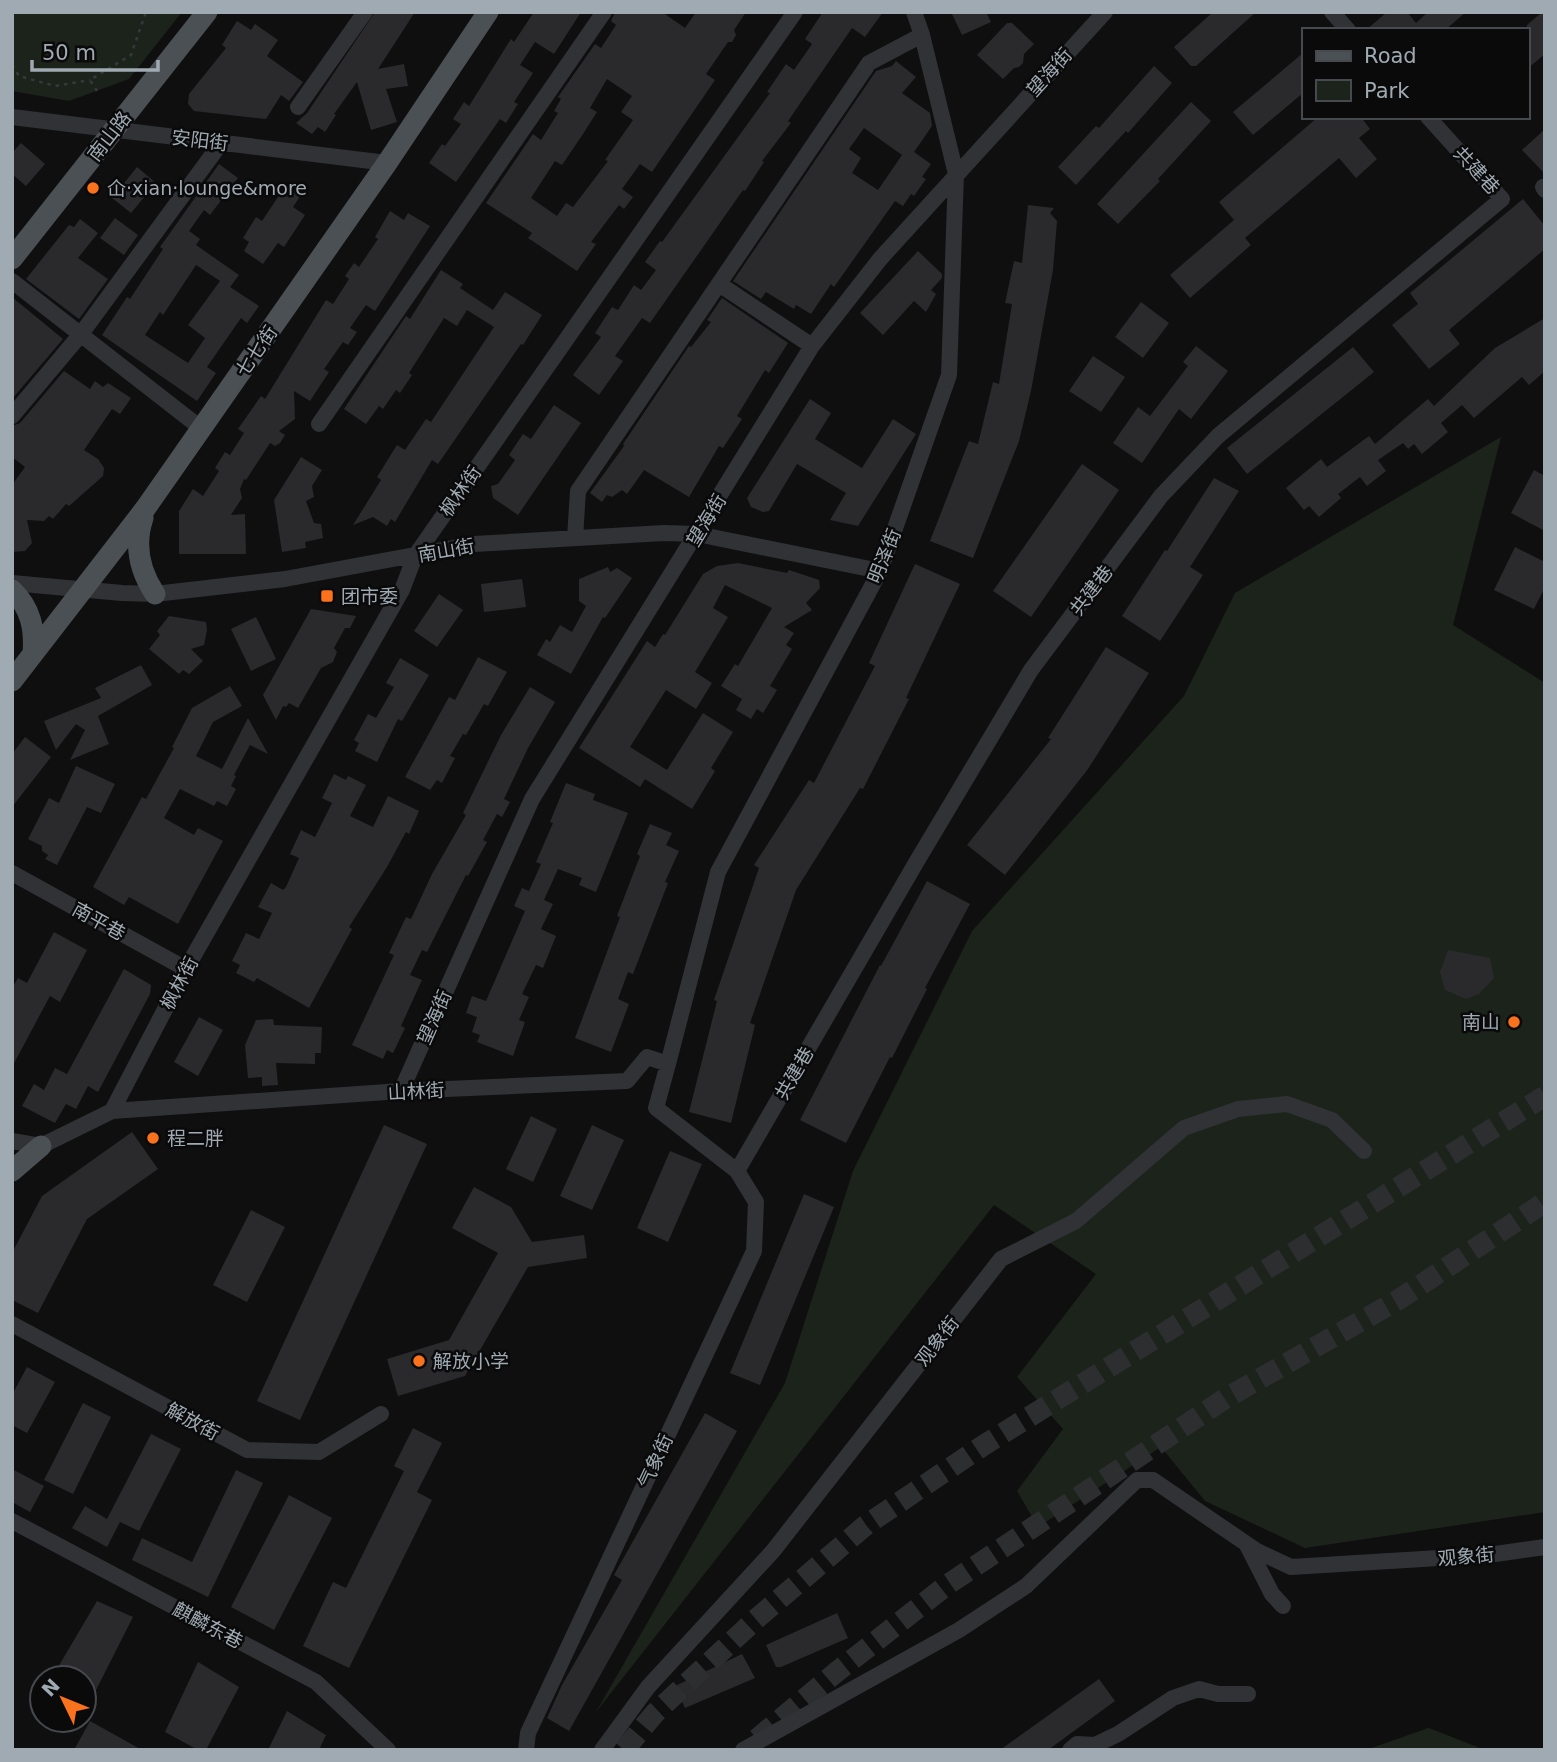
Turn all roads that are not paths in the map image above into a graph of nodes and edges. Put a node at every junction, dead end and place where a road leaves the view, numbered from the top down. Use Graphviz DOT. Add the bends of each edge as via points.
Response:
graph roads {
  1 [pos="207,12"];
  2 [pos="365,12"];
  3 [pos="488,12"];
  4 [pos="604,12"];
  5 [pos="795,12"];
  6 [pos="1105,12"];
  7 [pos="1332,12"];
  8 [pos="915,14"];
  9 [pos="1346,28"];
  10 [pos="922,35"];
  11 [pos="298,107"];
  12 [pos="12,117"];
  13 [pos="1430,119"];
  14 [pos="114,129"];
  15 [pos="220,143"];
  16 [pos="387,163"];
  17 [pos="956,174"];
  18 [pos="12,260"];
  19 [pos="12,281"];
  20 [pos="719,285"];
  21 [pos="81,334"];
  22 [pos="811,346"];
  23 [pos="12,416"];
  24 [pos="319,424"];
  25 [pos="202,429"];
  26 [pos="145,509"];
  27 [pos="697,534"];
  28 [pos="575,538"];
  29 [pos="415,556"];
  30 [pos="880,571"];
  31 [pos="12,583"];
  32 [pos="12,590"];
  33 [pos="83,590"];
  34 [pos="155,594"];
  35 [pos="33,654"];
  36 [pos="12,681"];
  37 [pos="12,873"];
  38 [pos="186,969"];
  39 [pos="668,1064"];
  40 [pos="401,1091"];
  41 [pos="112,1111"];
  42 [pos="12,1141"];
  43 [pos="41,1146"];
  44 [pos="1364,1151"];
  45 [pos="12,1154"];
  46 [pos="12,1171"];
  47 [pos="737,1171"];
  48 [pos="12,1324"];
  49 [pos="381,1414"];
  50 [pos="12,1521"];
  51 [pos="1245,1543"];
  52 [pos="1545,1547"];
  53 [pos="1283,1606"];
  54 [pos="1248,1694"];
  55 [pos="1073,1747"];
  56 [pos="388,1750"];
  57 [pos="526,1750"];
  58 [pos="602,1750"];
  59 [pos="743,1750"];
  1 -- 14 [label="main road, 南山路"];
  2 -- 11 [label="street"];
  3 -- 16 [label="main road, 七七街"];
  4 -- 24 [label="street"];
  5 -- 29 [label="street, 枫林街"];
  6 -- 17 [label="street, 望海街"];
  7 -- 9 [label="street"];
  8 -- 10 [label="street, 明泽街"];
  10 -- 17 [label="street, 明泽街"];
  10 -- 20 [label="street" via="869,63"];
  12 -- 14 [label="street, 安阳街"];
  13 -- 47 [label="street, 共建巷" via="1502,199 1218,436 1161,496 1031,670"];
  14 -- 15 [label="street, 安阳街"];
  14 -- 18 [label="main road, 南山路"];
  15 -- 16 [label="street, 安阳街"];
  15 -- 21 [label="street"];
  16 -- 25 [label="main road, 七七街"];
  17 -- 22 [label="street, 望海街"];
  17 -- 30 [label="street, 明泽街" via="949,375"];
  19 -- 21 [label="street"];
  20 -- 22 [label="street"];
  20 -- 28 [label="street" via="578,491"];
  21 -- 23 [label="street"];
  21 -- 25 [label="street"];
  22 -- 27 [label="street, 望海街"];
  25 -- 26 [label="main road, 七七街"];
  26 -- 33 [label="main road, 七七街"];
  26 -- 34 [label="main road" via="137,549"];
  27 -- 28 [label="street, 南山街"];
  27 -- 30 [label="street, 南山街"];
  27 -- 40 [label="street, 望海街" via="532,799"];
  28 -- 29 [label="street, 南山街" via="474,544"];
  29 -- 34 [label="street, 南山街" via="285,579"];
  29 -- 38 [label="street, 枫林街" via="402,590"];
  30 -- 39 [label="street, 明泽街" via="718,872"];
  31 -- 33 [label="street, 南山街"];
  32 -- 35 [label="main road" via="31,617"];
  33 -- 34 [label="street, 南山街"];
  33 -- 35 [label="main road, 七七街"];
  35 -- 36 [label="main road, 七七街"];
  37 -- 38 [label="street, 南平巷"];
  38 -- 41 [label="street, 枫林街"];
  39 -- 40 [label="street, 山林街" via="647,1057 627,1081"];
  39 -- 47 [label="street" via="656,1108"];
  40 -- 41 [label="street, 山林街"];
  41 -- 43 [label="street, 山林街"];
  42 -- 43 [label="street"];
  43 -- 45 [label="main road"];
  43 -- 46 [label="main road"];
  44 -- 58 [label="street, 观象街" via="1332,1120 1287,1104 1238,1109 1184,1128 1076,1221 1001,1259 773,1551 648,1687"];
  47 -- 57 [label="street, 气象街" via="756,1202 754,1251 528,1733"];
  48 -- 49 [label="street, 解放街" via="247,1450 319,1452"];
  50 -- 56 [label="street, 麒麟东巷" via="316,1682"];
  51 -- 52 [label="street, 观象街" via="1291,1567 1488,1555"];
  51 -- 53 [label="street"];
  51 -- 59 [label="street, 观象街" via="1153,1480 1137,1480 1026,1586 959,1630"];
  54 -- 55 [label="street" via="1199,1689 1173,1698 1107,1740"];
}
